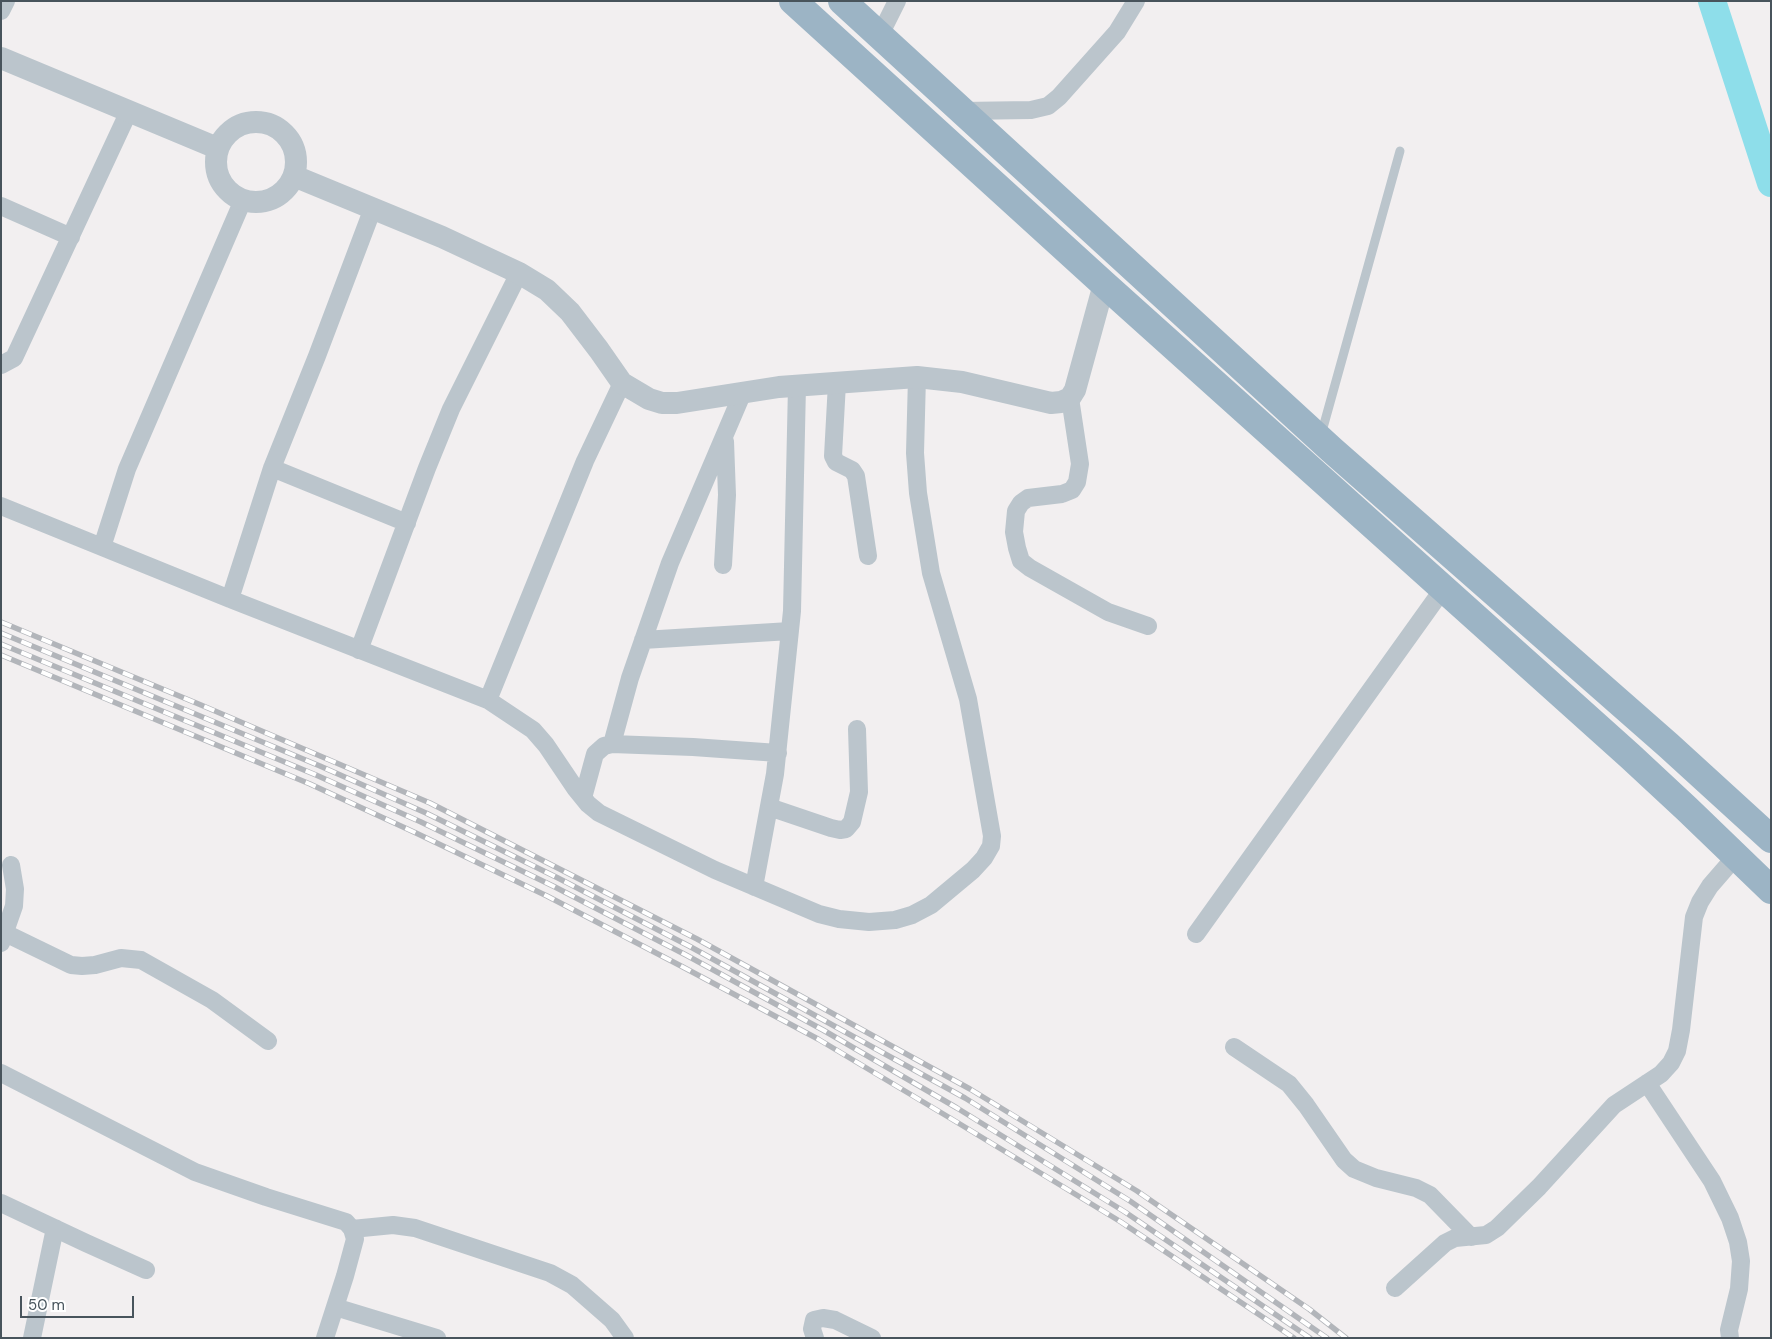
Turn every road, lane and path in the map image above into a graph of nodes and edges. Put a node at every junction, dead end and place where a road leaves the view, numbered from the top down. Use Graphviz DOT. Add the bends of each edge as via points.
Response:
graph roads {
  1 [pos="6,1"];
  2 [pos="793,1"];
  3 [pos="842,1"];
  4 [pos="897,1"];
  5 [pos="1136,1"];
  6 [pos="1,11"];
  7 [pos="879,37"];
  8 [pos="1,58"];
  9 [pos="129,111"];
  10 [pos="961,111"];
  11 [pos="217,148"];
  12 [pos="1400,151"];
  13 [pos="294,176"];
  14 [pos="243,200"];
  15 [pos="1,206"];
  16 [pos="373,208"];
  17 [pos="70,237"];
  18 [pos="519,273"];
  19 [pos="1104,284"];
  20 [pos="1,365"];
  21 [pos="917,378"];
  22 [pos="622,383"];
  23 [pos="837,383"];
  24 [pos="797,386"];
  25 [pos="743,392"];
  26 [pos="1070,398"];
  27 [pos="725,436"];
  28 [pos="1320,439"];
  29 [pos="272,468"];
  30 [pos="1,506"];
  31 [pos="407,523"];
  32 [pos="102,547"];
  33 [pos="868,556"];
  34 [pos="723,565"];
  35 [pos="1443,589"];
  36 [pos="230,598"];
  37 [pos="1148,626"];
  38 [pos="790,631"];
  39 [pos="643,640"];
  40 [pos="359,650"];
  41 [pos="488,700"];
  42 [pos="857,729"];
  43 [pos="612,744"];
  44 [pos="778,754"];
  45 [pos="583,798"];
  46 [pos="769,806"];
  47 [pos="1771,839"];
  48 [pos="1736,856"];
  49 [pos="11,865"];
  50 [pos="754,886"];
  51 [pos="1771,890"];
  52 [pos="1196,934"];
  53 [pos="3,936"];
  54 [pos="268,1041"];
  55 [pos="1234,1046"];
  56 [pos="1,1074"];
  57 [pos="1647,1083"];
  58 [pos="1,1203"];
  59 [pos="54,1228"];
  60 [pos="352,1229"];
  61 [pos="1471,1237"];
  62 [pos="146,1270"];
  63 [pos="1395,1288"];
  64 [pos="335,1307"];
  65 [pos="32,1338"];
  66 [pos="325,1338"];
  67 [pos="437,1338"];
  68 [pos="625,1338"];
  69 [pos="815,1338"];
  70 [pos="872,1338"];
  71 [pos="1730,1338"];
  1 -- 6 [label="street"];
  2 -- 19 [label="highway"];
  3 -- 7 [label="highway"];
  4 -- 7 [label="street"];
  5 -- 10 [label="street" via="1117,32 1048,106 1031,110"];
  7 -- 10 [label="highway"];
  8 -- 9 [label="street"];
  9 -- 11 [label="street"];
  9 -- 17 [label="street"];
  10 -- 28 [label="highway"];
  11 -- 13 [label="street" via="227,133 238,125 264,122 287,135 294,146 297,159"];
  11 -- 14 [label="street" via="216,171 222,184"];
  12 -- 28 [label="lane"];
  13 -- 14 [label="street" via="281,194 270,200"];
  13 -- 16 [label="street"];
  14 -- 32 [label="street" via="126,469"];
  15 -- 17 [label="street"];
  16 -- 18 [label="street"];
  16 -- 29 [label="street"];
  17 -- 20 [label="street" via="14,358"];
  18 -- 22 [label="street" via="546,290 570,312"];
  18 -- 31 [label="street" via="451,409"];
  19 -- 26 [label="street" via="1075,390"];
  19 -- 35 [label="highway"];
  21 -- 23 [label="street"];
  21 -- 26 [label="street" via="962,382 1051,403"];
  21 -- 50 [label="street" via="915,453 918,493 931,573 968,699 991,822 991,846 973,870 931,905 895,920 839,920"];
  22 -- 25 [label="street" via="662,403"];
  22 -- 41 [label="street" via="585,461"];
  23 -- 24 [label="street"];
  23 -- 33 [label="street" via="833,456 836,462 852,470 856,476"];
  24 -- 25 [label="street"];
  24 -- 38 [label="street"];
  25 -- 27 [label="street"];
  26 -- 37 [label="street" via="1080,464 1077,482 1072,490 1062,494 1028,498 1021,503 1016,511 1016,548 1021,561 1030,568 1108,612"];
  27 -- 34 [label="street" via="727,495"];
  27 -- 39 [label="street" via="670,563"];
  28 -- 47 [label="highway"];
  29 -- 31 [label="street"];
  29 -- 36 [label="street"];
  30 -- 32 [label="street"];
  31 -- 40 [label="street"];
  32 -- 36 [label="street"];
  35 -- 48 [label="highway"];
  35 -- 52 [label="street"];
  36 -- 40 [label="street"];
  38 -- 39 [label="street"];
  38 -- 44 [label="street"];
  39 -- 43 [label="street"];
  40 -- 41 [label="street"];
  41 -- 45 [label="street" via="533,730"];
  42 -- 46 [label="street" via="859,792 852,822 846,830 831,828"];
  43 -- 44 [label="street"];
  43 -- 45 [label="street" via="595,754"];
  44 -- 46 [label="street"];
  45 -- 50 [label="street" via="599,813"];
  46 -- 50 [label="street"];
  48 -- 51 [label="highway"];
  48 -- 57 [label="street" via="1710,886 1694,917 1677,1051 1661,1074"];
  49 -- 53 [label="street" via="14,906"];
  53 -- 54 [label="street" via="71,965 95,965 121,958 141,960 212,1000"];
  55 -- 61 [label="street" via="1289,1084 1354,1169 1430,1195"];
  56 -- 60 [label="street" via="195,1172 346,1222"];
  57 -- 61 [label="street" via="1614,1105 1497,1228 1486,1235"];
  57 -- 71 [label="street" via="1712,1181 1738,1242 1741,1260 1739,1289"];
  58 -- 59 [label="street"];
  59 -- 62 [label="street"];
  59 -- 65 [label="street"];
  60 -- 64 [label="street" via="355,1239"];
  60 -- 68 [label="street" via="393,1225 415,1228 550,1273 572,1285 612,1320"];
  61 -- 63 [label="street" via="1445,1243"];
  64 -- 66 [label="street"];
  64 -- 67 [label="street"];
  69 -- 70 [label="street" via="812,1330 814,1320 823,1318 835,1320"];
}
